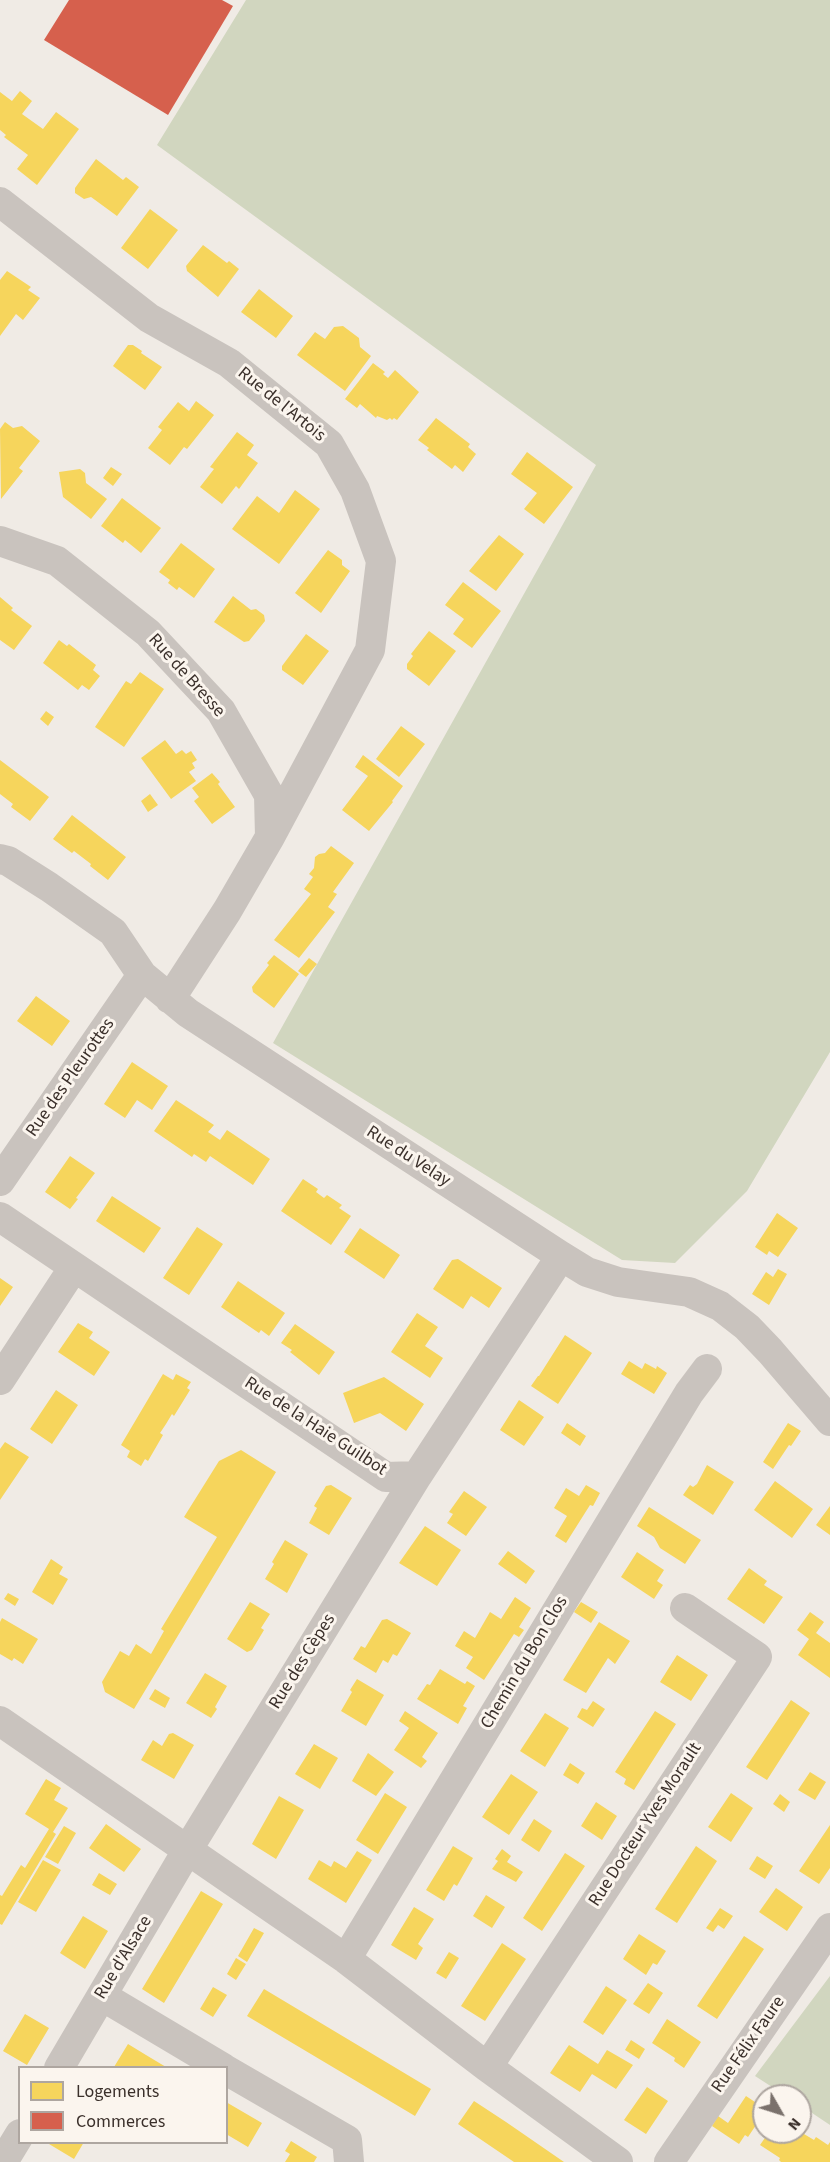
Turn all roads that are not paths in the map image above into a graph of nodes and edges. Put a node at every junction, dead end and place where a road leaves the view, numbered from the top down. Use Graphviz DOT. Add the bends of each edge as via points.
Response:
graph roads {
  1 [pos="0,202"];
  2 [pos="0,541"];
  3 [pos="270,837"];
  4 [pos="0,859"];
  5 [pos="142,975"];
  6 [pos="170,999"];
  7 [pos="0,1181"];
  8 [pos="0,1217"];
  9 [pos="561,1256"];
  10 [pos="74,1267"];
  11 [pos="707,1369"];
  12 [pos="0,1380"];
  13 [pos="830,1420"];
  14 [pos="417,1476"];
  15 [pos="685,1608"];
  16 [pos="0,1721"];
  17 [pos="188,1849"];
  18 [pos="830,1928"];
  19 [pos="346,1959"];
  20 [pos="102,1996"];
  21 [pos="60,2066"];
  22 [pos="220,2066"];
  23 [pos="486,2066"];
  24 [pos="228,2071"];
  25 [pos="18,2137"];
  26 [pos="3,2162"];
  27 [pos="349,2162"];
  28 [pos="618,2162"];
  29 [pos="669,2162"];
  1 -- 3 [label="street, Rue de l'Artois" via="149,318 229,363 329,444 355,490 381,561 370,650"];
  2 -- 3 [label="street, Rue de Bresse" via="57,561 148,633 221,711 269,795"];
  3 -- 6 [label="street"];
  4 -- 5 [label="street, Rue du Velay" via="114,932"];
  5 -- 6 [label="street, Rue du Velay"];
  5 -- 7 [label="street, Rue des Pleurottes"];
  6 -- 9 [label="street, Rue du Velay"];
  8 -- 10 [label="street, Rue de la Haie Guilbot"];
  9 -- 13 [label="street, Rue du Velay" via="588,1272 618,1282 689,1293 720,1306 747,1327"];
  9 -- 14 [label="street"];
  10 -- 12 [label="street"];
  10 -- 14 [label="street, Rue de la Haie Guilbot" via="386,1477"];
  11 -- 19 [label="street, Chemin du Bon Clos"];
  14 -- 17 [label="street, Rue des Cèpes"];
  15 -- 23 [label="street, Rue Docteur Yves Morault" via="757,1657"];
  16 -- 17 [label="street"];
  17 -- 19 [label="street"];
  17 -- 20 [label="street, Rue d'Alsace"];
  18 -- 29 [label="street, Rue Félix Faure"];
  19 -- 23 [label="street"];
  20 -- 21 [label="street, Rue d'Alsace"];
  20 -- 22 [label="street"];
  23 -- 28 [label="street"];
  24 -- 27 [label="street" via="346,2140"];
  25 -- 26 [label="street"];
}
